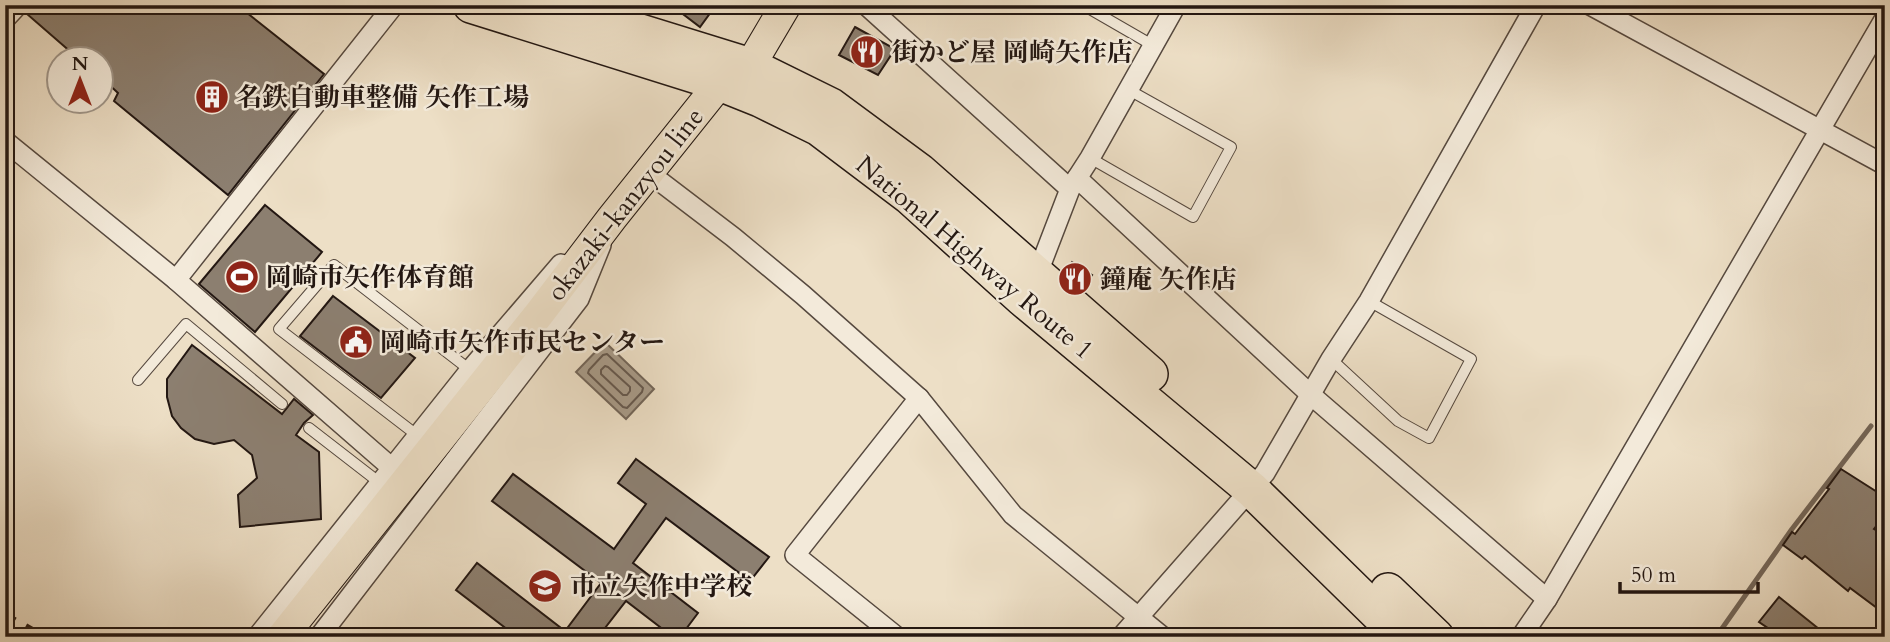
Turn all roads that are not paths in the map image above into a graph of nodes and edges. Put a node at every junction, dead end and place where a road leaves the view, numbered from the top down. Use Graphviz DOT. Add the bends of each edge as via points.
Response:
graph roads {
  1 [pos="18,5"];
  2 [pos="394,5"];
  3 [pos="471,5"];
  4 [pos="553,5"];
  5 [pos="786,5"];
  6 [pos="866,5"];
  7 [pos="1083,5"];
  8 [pos="1176,5"];
  9 [pos="1536,5"];
  10 [pos="1590,5"];
  11 [pos="1885,18"];
  12 [pos="5,19"];
  13 [pos="1154,46"];
  14 [pos="750,66"];
  15 [pos="720,83"];
  16 [pos="1129,90"];
  17 [pos="1821,129"];
  18 [pos="5,142"];
  19 [pos="1090,158"];
  20 [pos="1885,165"];
  21 [pos="649,173"];
  22 [pos="1074,183"];
  23 [pos="611,218"];
  24 [pos="176,280"];
  25 [pos="1030,287"];
  26 [pos="1369,301"];
  27 [pos="1331,359"];
  28 [pos="470,370"];
  29 [pos="138,380"];
  30 [pos="1311,395"];
  31 [pos="919,398"];
  32 [pos="282,404"];
  33 [pos="309,428"];
  34 [pos="418,436"];
  35 [pos="386,475"];
  36 [pos="1259,482"];
  37 [pos="1547,599"];
  38 [pos="1140,617"];
  39 [pos="257,637"];
  40 [pos="282,637"];
  41 [pos="319,637"];
  42 [pos="897,637"];
  43 [pos="1121,637"];
  44 [pos="1163,637"];
  45 [pos="1402,637"];
  46 [pos="1437,637"];
  47 [pos="1521,637"];
  1 -- 12 [label="street"];
  2 -- 24 [label="street"];
  3 -- 15 [label="highway, National Highway Route 1"];
  4 -- 14 [label="highway, National Highway Route 1"];
  5 -- 14 [label="main road, okazaki-kanzyou line"];
  6 -- 22 [label="street"];
  7 -- 13 [label="lane"];
  8 -- 13 [label="street"];
  9 -- 26 [label="street"];
  10 -- 17 [label="street"];
  11 -- 17 [label="street"];
  13 -- 16 [label="street"];
  14 -- 15 [label="main road, okazaki-kanzyou line"];
  14 -- 25 [label="highway, National Highway Route 1" via="831,106 919,171"];
  15 -- 21 [label="main road, okazaki-kanzyou line"];
  15 -- 25 [label="highway, National Highway Route 1" via="819,128"];
  16 -- 19 [label="street"];
  16 -- 19 [label="lane" via="1231,147 1193,217"];
  17 -- 20 [label="street"];
  17 -- 37 [label="street"];
  18 -- 24 [label="street"];
  19 -- 22 [label="street"];
  21 -- 23 [label="main road, okazaki-kanzyou line"];
  21 -- 31 [label="street" via="803,295"];
  22 -- 25 [label="street"];
  22 -- 30 [label="street"];
  23 -- 28 [label="street" via="557,267"];
  23 -- 40 [label="main road, okazaki-kanzyou line"];
  23 -- 41 [label="street" via="579,299"];
  24 -- 35 [label="street"];
  25 -- 36 [label="highway, National Highway Route 1"];
  26 -- 27 [label="street"];
  26 -- 27 [label="lane" via="1472,359 1429,438 1398,421"];
  27 -- 30 [label="street"];
  28 -- 34 [label="street"];
  28 -- 34 [label="lane" via="334,265 279,330"];
  29 -- 32 [label="lane" via="186,324"];
  30 -- 36 [label="street"];
  30 -- 37 [label="street"];
  31 -- 38 [label="street" via="1013,515"];
  31 -- 42 [label="street" via="795,555"];
  33 -- 35 [label="lane"];
  34 -- 35 [label="street"];
  35 -- 39 [label="street"];
  36 -- 38 [label="street"];
  36 -- 45 [label="highway, National Highway Route 1"];
  36 -- 46 [label="highway, National Highway Route 1"];
  37 -- 47 [label="street"];
  38 -- 43 [label="street"];
  38 -- 44 [label="street"];
}
